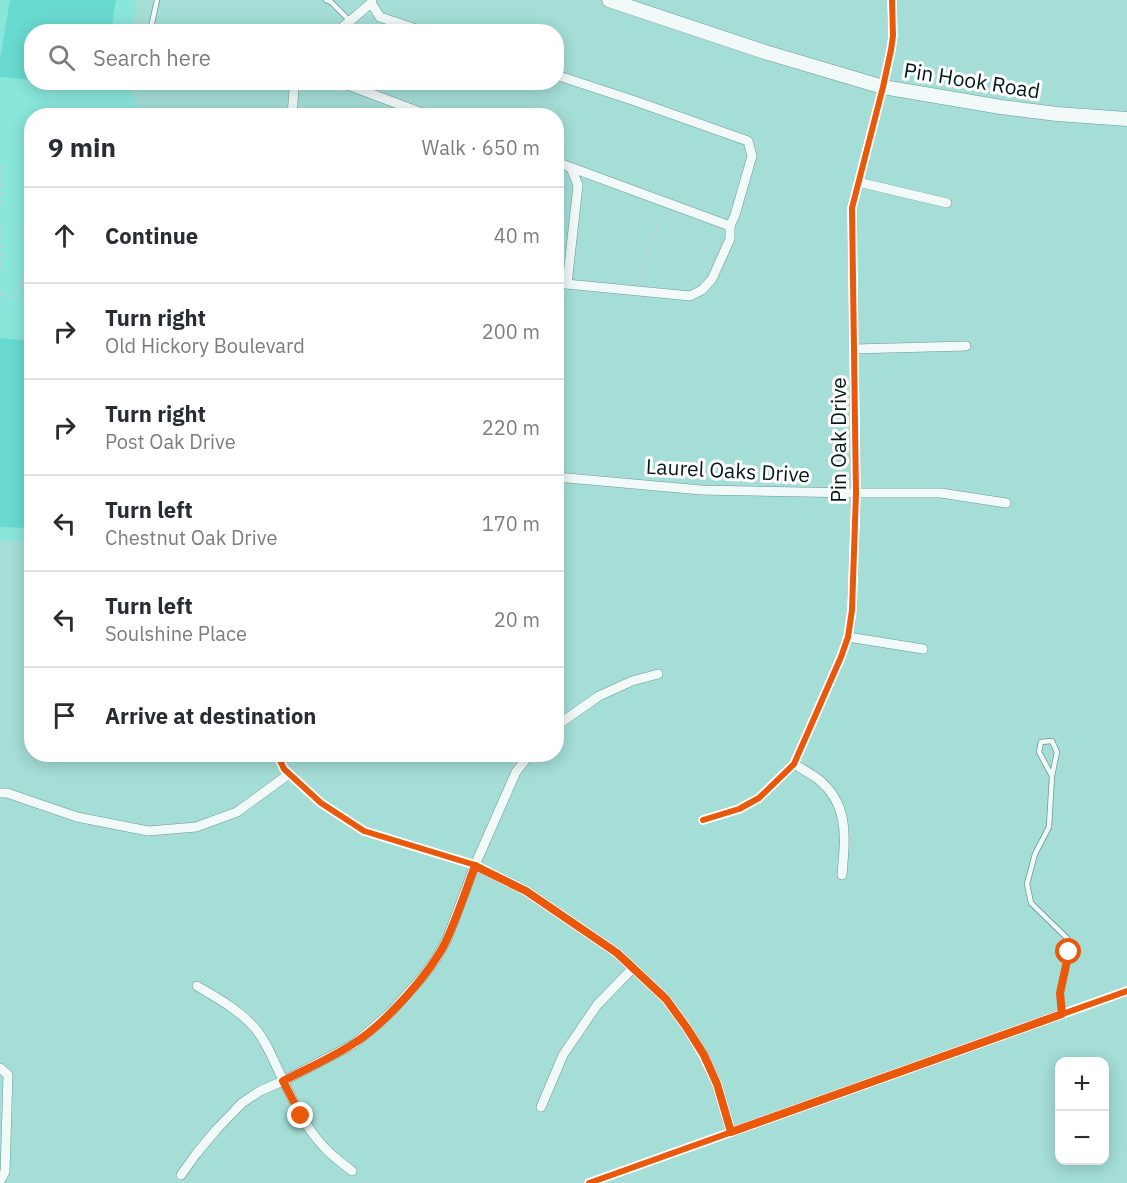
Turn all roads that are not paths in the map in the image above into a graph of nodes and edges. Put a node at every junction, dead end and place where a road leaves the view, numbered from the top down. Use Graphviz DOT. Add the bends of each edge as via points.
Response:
graph roads {
  1 [pos="157,0"];
  2 [pos="326,0"];
  3 [pos="609,0"];
  4 [pos="892,0"];
  5 [pos="372,1"];
  6 [pos="350,21"];
  7 [pos="152,24"];
  8 [pos="347,24"];
  9 [pos="401,24"];
  10 [pos="564,78"];
  11 [pos="883,87"];
  12 [pos="294,90"];
  13 [pos="361,90"];
  14 [pos="293,108"];
  15 [pos="409,108"];
  16 [pos="1127,119"];
  17 [pos="564,165"];
  18 [pos="571,168"];
  19 [pos="858,182"];
  20 [pos="947,203"];
  21 [pos="730,226"];
  22 [pos="564,271"];
  23 [pos="564,283"];
  24 [pos="966,346"];
  25 [pos="854,349"];
  26 [pos="564,478"];
  27 [pos="856,493"];
  28 [pos="1006,503"];
  29 [pos="848,636"];
  30 [pos="923,649"];
  31 [pos="658,674"];
  32 [pos="564,720"];
  33 [pos="280,762"];
  34 [pos="524,762"];
  35 [pos="794,764"];
  36 [pos="289,774"];
  37 [pos="1052,777"];
  38 [pos="0,793"];
  39 [pos="703,820"];
  40 [pos="475,866"];
  41 [pos="842,875"];
  42 [pos="633,968"];
  43 [pos="197,986"];
  44 [pos="1127,991"];
  45 [pos="1062,1014"];
  46 [pos="0,1068"];
  47 [pos="283,1081"];
  48 [pos="541,1107"];
  49 [pos="731,1132"];
  50 [pos="352,1171"];
  51 [pos="181,1176"];
  52 [pos="0,1181"];
  53 [pos="589,1183"];
  1 -- 7 [label="lane"];
  2 -- 6 [label="lane"];
  3 -- 11 [label="street, Pin Hook Road"];
  4 -- 11 [label="street, Pin Oak Drive" via="893,36"];
  5 -- 6 [label="street"];
  5 -- 9 [label="street" via="380,17"];
  6 -- 8 [label="street"];
  10 -- 21 [label="street" via="748,141 752,156"];
  11 -- 16 [label="street, Pin Hook Road" via="1046,113"];
  11 -- 19 [label="street, Pin Oak Drive"];
  12 -- 14 [label="street"];
  13 -- 15 [label="street"];
  17 -- 18 [label="street"];
  18 -- 21 [label="street"];
  18 -- 22 [label="street" via="578,185"];
  19 -- 20 [label="street"];
  19 -- 25 [label="street, Pin Oak Drive" via="852,208"];
  21 -- 23 [label="street" via="730,239 712,279 690,296"];
  24 -- 25 [label="street"];
  25 -- 27 [label="street, Pin Oak Drive"];
  26 -- 27 [label="street, Laurel Oaks Drive" via="701,490"];
  27 -- 28 [label="street, Laurel Oaks Drive" via="941,493"];
  27 -- 29 [label="street, Pin Oak Drive"];
  29 -- 30 [label="street"];
  29 -- 35 [label="street, Pin Oak Drive"];
  31 -- 32 [label="street" via="599,696"];
  33 -- 36 [label="street"];
  34 -- 40 [label="street"];
  35 -- 39 [label="street, Pin Oak Drive" via="759,798"];
  35 -- 41 [label="street" via="818,779 838,806 846,835"];
  36 -- 38 [label="street" via="237,812 196,827 148,831 77,817"];
  36 -- 40 [label="street" via="321,803 364,831"];
  37 -- 37 [label="lane" via="1057,752 1052,741 1041,742 1039,752"];
  37 -- 45 [label="lane" via="1049,827 1035,854 1027,884 1031,903 1067,938 1069,952 1060,993"];
  40 -- 42 [label="street" via="526,891"];
  40 -- 47 [label="street" via="436,959 398,1005 354,1044"];
  42 -- 48 [label="street" via="597,1005 563,1055"];
  42 -- 49 [label="street" via="666,999 704,1055"];
  43 -- 47 [label="street" via="225,1002 255,1028"];
  44 -- 45 [label="street"];
  45 -- 49 [label="street"];
  46 -- 52 [label="street" via="8,1075 5,1172"];
  47 -- 50 [label="street" via="309,1129"];
  47 -- 51 [label="street" via="242,1103"];
  49 -- 53 [label="street"];
}
